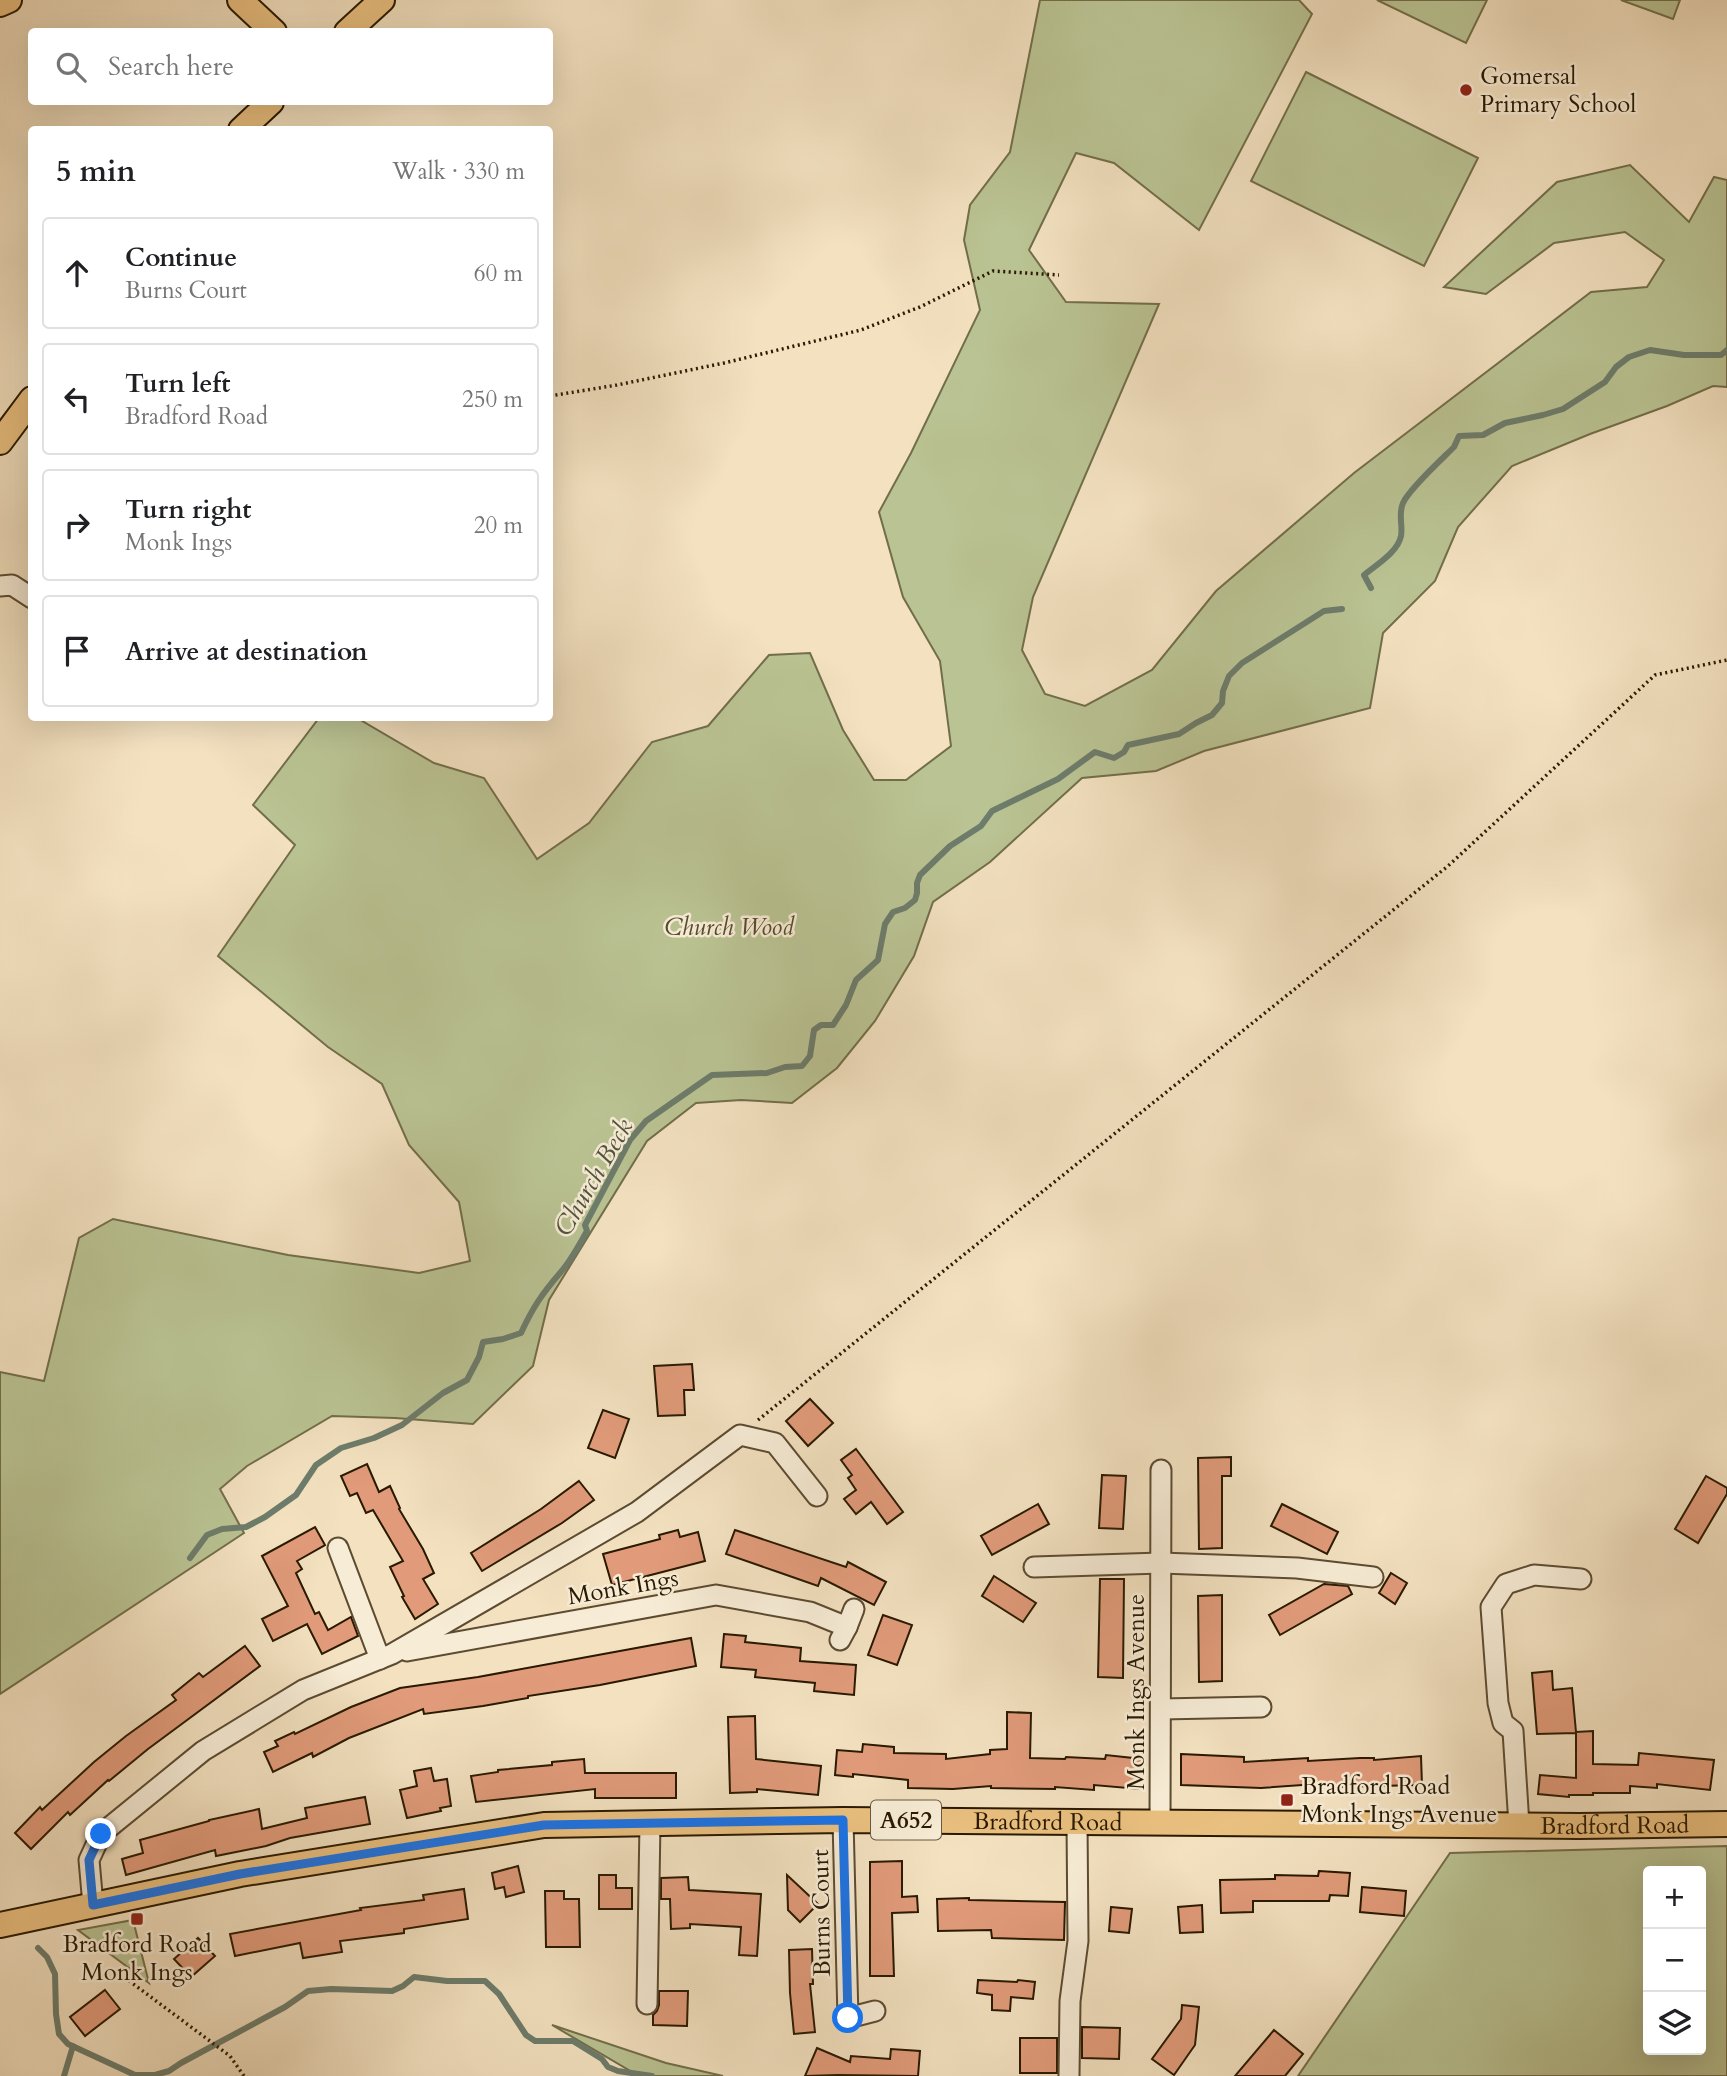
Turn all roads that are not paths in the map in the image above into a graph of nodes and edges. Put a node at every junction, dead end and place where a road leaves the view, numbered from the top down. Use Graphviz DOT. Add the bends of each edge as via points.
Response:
graph roads {
  1 [pos="9,0"];
  2 [pos="240,0"];
  3 [pos="382,0"];
  4 [pos="0,4"];
  5 [pos="270,28"];
  6 [pos="351,28"];
  7 [pos="268,105"];
  8 [pos="245,126"];
  9 [pos="28,404"];
  10 [pos="0,442"];
  11 [pos="0,586"];
  12 [pos="28,595"];
  13 [pos="1161,1470"];
  14 [pos="817,1496"];
  15 [pos="338,1548"];
  16 [pos="1161,1563"];
  17 [pos="1034,1567"];
  18 [pos="1373,1577"];
  19 [pos="1581,1579"];
  20 [pos="847,1625"];
  21 [pos="386,1657"];
  22 [pos="1261,1707"];
  23 [pos="1161,1709"];
  24 [pos="843,1820"];
  25 [pos="1077,1821"];
  26 [pos="1160,1821"];
  27 [pos="650,1823"];
  28 [pos="1727,1824"];
  29 [pos="1519,1825"];
  30 [pos="93,1905"];
  31 [pos="0,1925"];
  32 [pos="647,2004"];
  33 [pos="875,2011"];
  34 [pos="1069,2076"];
  1 -- 4 [label="main road"];
  2 -- 5 [label="main road"];
  3 -- 6 [label="main road"];
  7 -- 8 [label="main road"];
  9 -- 10 [label="main road"];
  11 -- 12 [label="street" via="12,585"];
  13 -- 16 [label="street, Monk Ings Avenue"];
  14 -- 21 [label="street, Monk Ings" via="775,1443 740,1435 637,1512"];
  15 -- 21 [label="street"];
  16 -- 17 [label="street, Monk Ings Avenue"];
  16 -- 18 [label="street, Monk Ings Avenue" via="1297,1567"];
  16 -- 23 [label="street, Monk Ings Avenue"];
  19 -- 29 [label="street" via="1525,1578 1506,1584 1492,1607 1498,1703 1503,1723 1513,1731"];
  20 -- 21 [label="street, Monk Ings" via="810,1612 716,1595"];
  21 -- 30 [label="street, Monk Ings" via="303,1690 204,1751 101,1834 89,1860"];
  22 -- 23 [label="street"];
  23 -- 26 [label="street, Monk Ings Avenue"];
  24 -- 25 [label="main road, Bradford Road / A652"];
  24 -- 27 [label="main road, Bradford Road / A652"];
  24 -- 33 [label="street, Burns Court" via="848,2018"];
  25 -- 26 [label="main road, Bradford Road / A652"];
  25 -- 34 [label="street" via="1079,1918 1070,2001"];
  26 -- 29 [label="main road, Bradford Road / A652"];
  27 -- 30 [label="main road, Bradford Road / A652" via="544,1825 240,1874"];
  27 -- 32 [label="street"];
  28 -- 29 [label="main road, Bradford Road / A652"];
  30 -- 31 [label="main road, Bradford Road / A652"];
}
